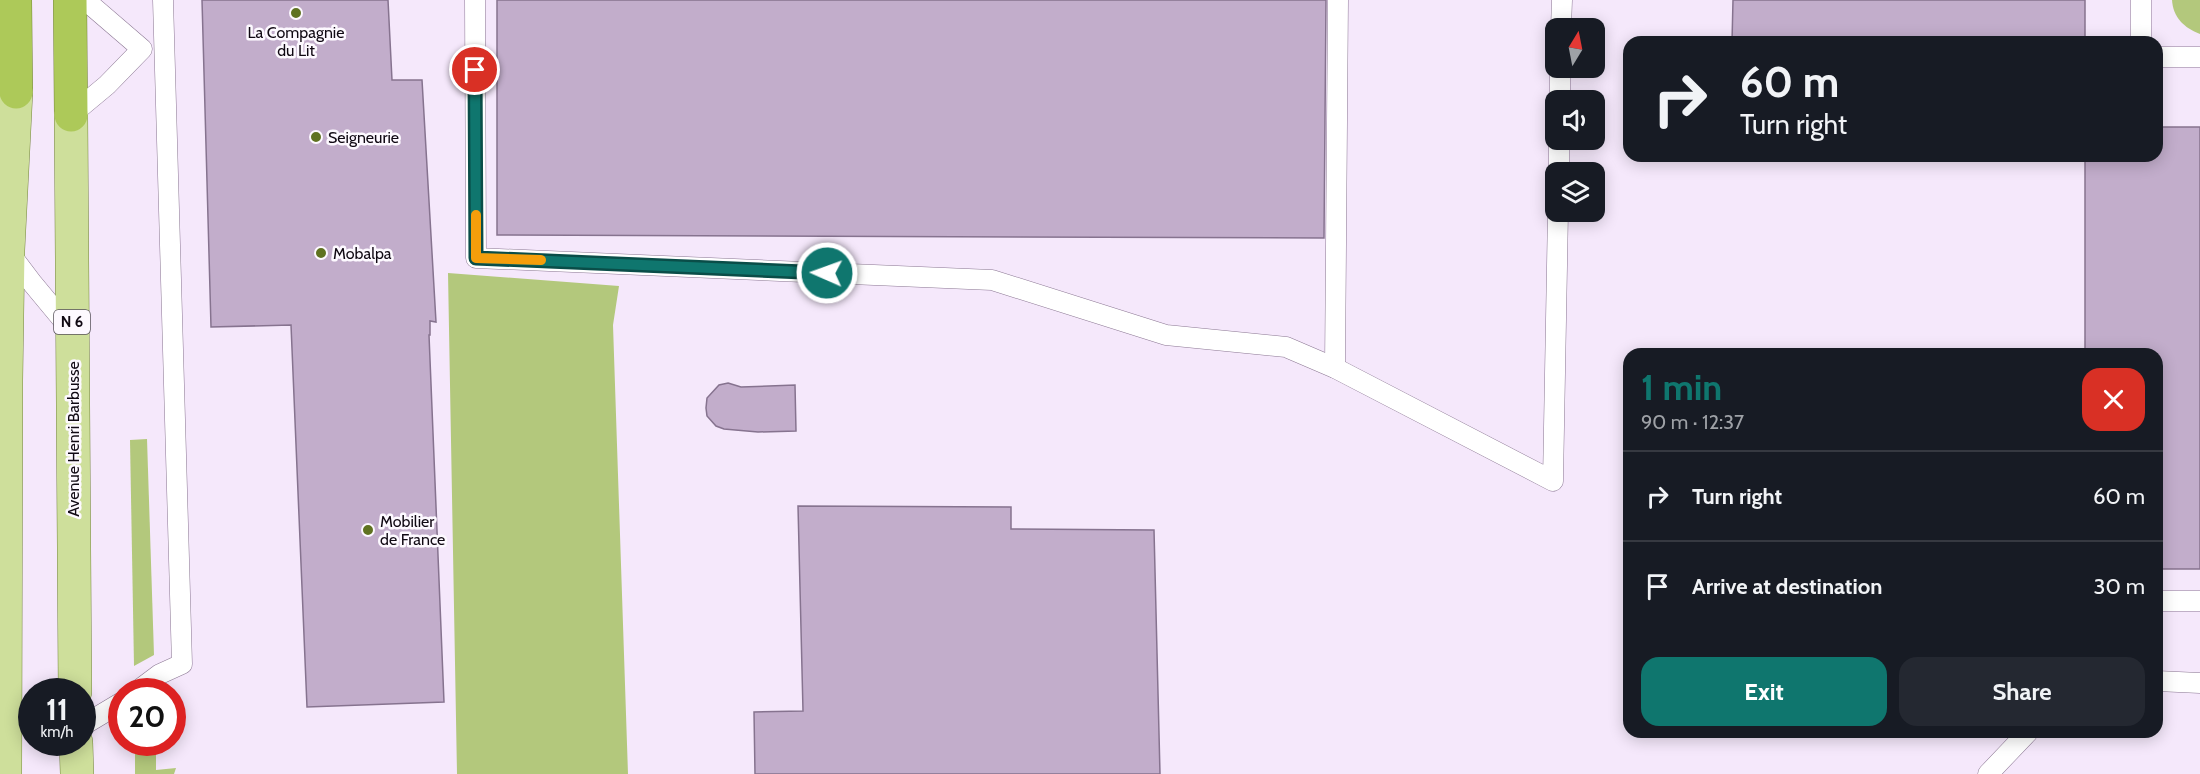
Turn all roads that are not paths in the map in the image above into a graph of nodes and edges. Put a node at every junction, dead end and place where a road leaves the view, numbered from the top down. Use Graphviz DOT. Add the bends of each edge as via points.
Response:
graph roads {
  1 [pos="15,0"];
  2 [pos="70,0"];
  3 [pos="85,0"];
  4 [pos="163,0"];
  5 [pos="475,0"];
  6 [pos="1338,0"];
  7 [pos="1562,0"];
  8 [pos="2141,0"];
  9 [pos="1561,18"];
  10 [pos="2141,36"];
  11 [pos="142,49"];
  12 [pos="165,49"];
  13 [pos="2163,57"];
  14 [pos="2200,57"];
  15 [pos="16,92"];
  16 [pos="71,115"];
  17 [pos="1558,222"];
  18 [pos="4,251"];
  19 [pos="72,331"];
  20 [pos="1335,368"];
  21 [pos="3,379"];
  22 [pos="2163,601"];
  23 [pos="2200,601"];
  24 [pos="75,678"];
  25 [pos="155,678"];
  26 [pos="2163,681"];
  27 [pos="2200,683"];
  28 [pos="2022,738"];
  29 [pos="76,756"];
  30 [pos="5,774"];
  31 [pos="77,774"];
  32 [pos="1988,774"];
  1 -- 15 [label="highway"];
  2 -- 16 [label="highway, N 6"];
  3 -- 11 [label="lane"];
  4 -- 12 [label="lane"];
  5 -- 20 [label="lane" via="476,258 992,280 1166,335 1286,347"];
  6 -- 20 [label="lane"];
  7 -- 9 [label="lane"];
  8 -- 10 [label="lane"];
  11 -- 12 [label="lane"];
  11 -- 16 [label="lane"];
  12 -- 25 [label="lane" via="182,664"];
  13 -- 14 [label="lane"];
  15 -- 18 [label="main road"];
  16 -- 19 [label="main road, Avenue Henri Barbusse / N 6"];
  17 -- 20 [label="lane" via="1553,481"];
  18 -- 19 [label="lane"];
  18 -- 21 [label="main road"];
  19 -- 24 [label="main road, Avenue Henri Barbusse / N 6"];
  21 -- 30 [label="main road"];
  22 -- 23 [label="lane"];
  26 -- 27 [label="lane"];
  28 -- 32 [label="lane"];
  29 -- 31 [label="main road"];
}
